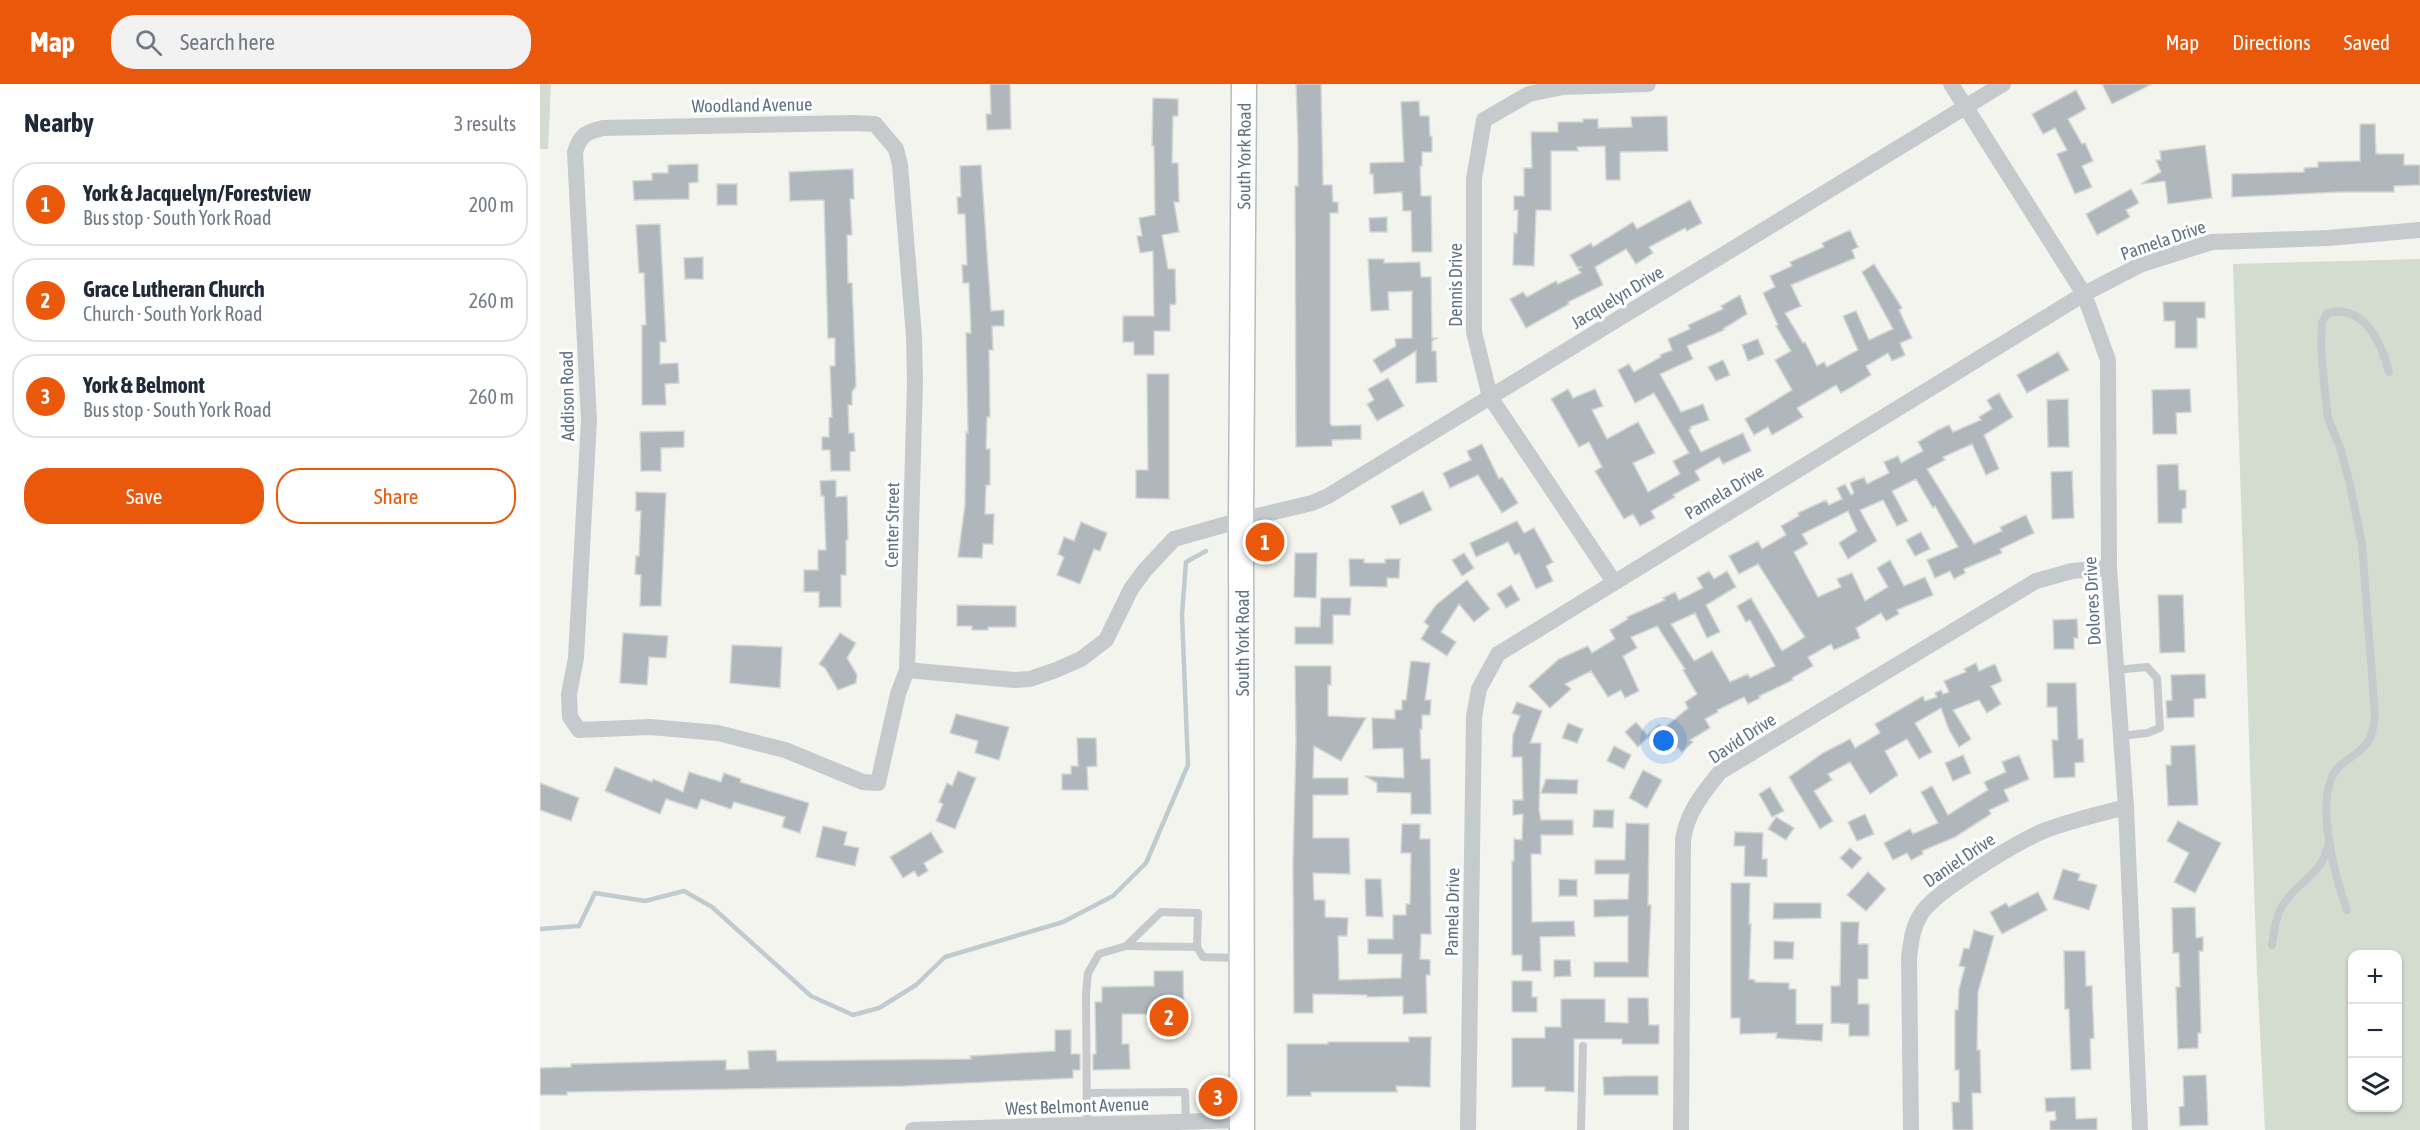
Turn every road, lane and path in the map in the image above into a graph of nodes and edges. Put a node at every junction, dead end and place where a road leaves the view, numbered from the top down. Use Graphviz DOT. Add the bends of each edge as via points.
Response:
graph roads {
  1 [pos="1244,84"];
  2 [pos="1648,84"];
  3 [pos="1951,84"];
  4 [pos="2003,84"];
  5 [pos="1965,107"];
  6 [pos="583,135"];
  7 [pos="900,165"];
  8 [pos="2420,230"];
  9 [pos="2084,294"];
  10 [pos="2389,372"];
  11 [pos="1491,397"];
  12 [pos="1241,519"];
  13 [pos="2109,568"];
  14 [pos="1614,582"];
  15 [pos="907,670"];
  16 [pos="2116,670"];
  17 [pos="2120,736"];
  18 [pos="785,750"];
  19 [pos="2126,807"];
  20 [pos="2330,839"];
  21 [pos="2346,910"];
  22 [pos="2272,945"];
  23 [pos="1126,946"];
  24 [pos="1197,947"];
  25 [pos="1242,958"];
  26 [pos="1583,1046"];
  27 [pos="1087,1093"];
  28 [pos="1186,1122"];
  29 [pos="1087,1125"];
  30 [pos="1242,1125"];
  31 [pos="913,1130"];
  32 [pos="1468,1130"];
  33 [pos="1581,1130"];
  34 [pos="1682,1130"];
  35 [pos="1911,1130"];
  36 [pos="2140,1130"];
  1 -- 12 [label="main road, South York Road"];
  2 -- 11 [label="street, Dennis Drive" via="1563,87 1528,94 1484,120 1474,179 1474,332"];
  3 -- 5 [label="street"];
  4 -- 5 [label="street, Jacquelyn Drive"];
  5 -- 9 [label="street, Dolores Drive"];
  5 -- 11 [label="street, Jacquelyn Drive"];
  6 -- 7 [label="street, Woodland Avenue" via="603,128 875,124 896,149"];
  6 -- 18 [label="street, Addison Road" via="574,152 589,420 570,717 579,730 650,727 718,733"];
  7 -- 15 [label="street, Center Street" via="914,372"];
  8 -- 9 [label="street, Pamela Drive" via="2212,242 2142,264"];
  9 -- 13 [label="street, Dolores Drive" via="2108,360"];
  9 -- 14 [label="street, Pamela Drive"];
  10 -- 20 [label="lane" via="2369,325 2338,310 2327,313 2322,323 2321,345 2328,418 2345,467 2362,544 2375,715 2369,740 2337,769 2328,784"];
  11 -- 12 [label="street, Jacquelyn Drive" via="1328,496"];
  11 -- 14 [label="street, Dennis Drive"];
  12 -- 15 [label="street, Jacquelyn Drive" via="1174,539 1131,590 1106,640 1081,659 1030,680"];
  12 -- 25 [label="main road, South York Road"];
  13 -- 16 [label="street, Dolores Drive"];
  13 -- 34 [label="street, David Drive" via="2072,571 2036,581 1720,772 1700,797 1686,822 1683,840"];
  14 -- 32 [label="street, Pamela Drive" via="1498,654 1479,689 1474,717"];
  15 -- 18 [label="street, Center Street" via="878,783 863,782"];
  16 -- 17 [label="street, Dolores Drive"];
  16 -- 17 [label="lane" via="2147,667 2157,678 2160,728"];
  17 -- 19 [label="street, Dolores Drive"];
  19 -- 35 [label="street, Daniel Drive" via="2043,831 1947,889 1921,914 1911,939 1909,958"];
  19 -- 36 [label="street, Dolores Drive"];
  20 -- 21 [label="lane"];
  20 -- 22 [label="lane" via="2322,865 2280,909"];
  23 -- 24 [label="lane"];
  23 -- 24 [label="lane" via="1161,912 1198,913"];
  23 -- 27 [label="lane" via="1098,954 1088,973"];
  24 -- 25 [label="lane" via="1203,957"];
  25 -- 30 [label="main road, South York Road"];
  26 -- 33 [label="lane"];
  27 -- 28 [label="lane" via="1185,1092"];
  27 -- 29 [label="lane"];
  28 -- 29 [label="street, West Belmont Avenue"];
  28 -- 30 [label="street, West Belmont Avenue"];
  29 -- 31 [label="street, West Belmont Avenue"];
}
